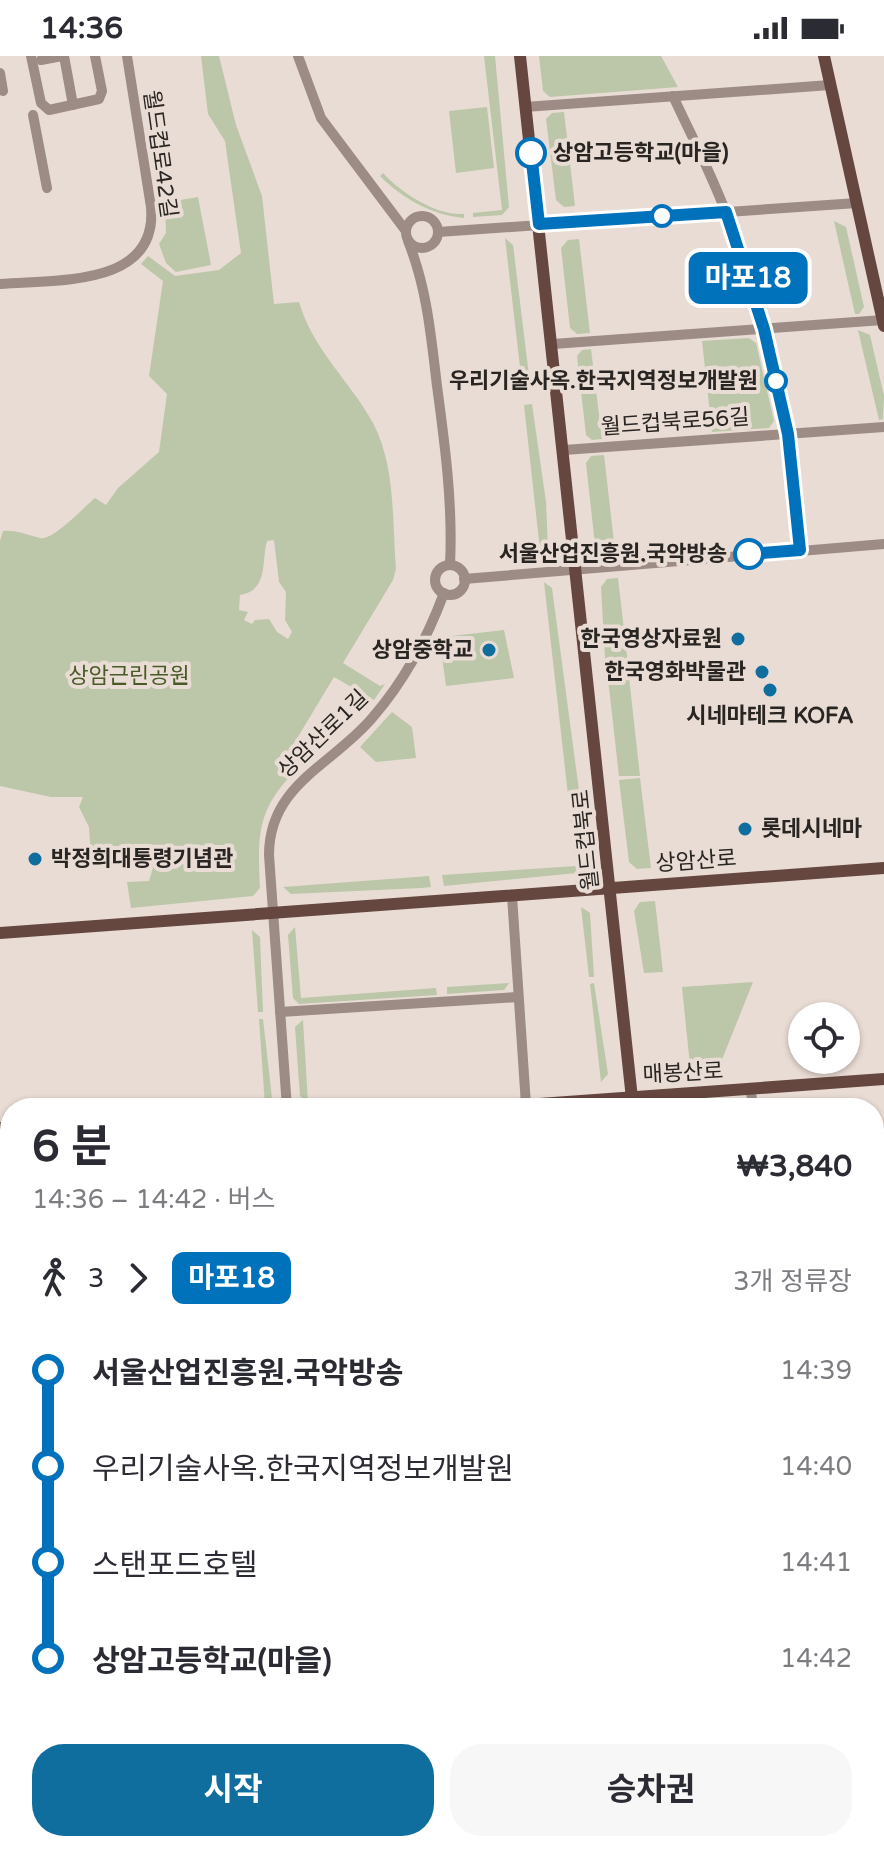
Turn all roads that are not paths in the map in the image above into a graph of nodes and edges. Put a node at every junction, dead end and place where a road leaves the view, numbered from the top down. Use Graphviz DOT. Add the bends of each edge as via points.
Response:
graph roads {
  1 [pos="63,56"];
  2 [pos="95,56"];
  3 [pos="127,56"];
  4 [pos="298,56"];
  5 [pos="520,56"];
  6 [pos="824,56"];
  7 [pos="36,58"];
  8 [pos="0,73"];
  9 [pos="830,85"];
  10 [pos="3,91"];
  11 [pos="673,96"];
  12 [pos="73,105"];
  13 [pos="525,107"];
  14 [pos="33,115"];
  15 [pos="47,188"];
  16 [pos="381,195"];
  17 [pos="857,203"];
  18 [pos="726,212"];
  19 [pos="420,216"];
  20 [pos="539,224"];
  21 [pos="438,232"];
  22 [pos="407,236"];
  23 [pos="428,247"];
  24 [pos="419,268"];
  25 [pos="0,284"];
  26 [pos="883,323"];
  27 [pos="764,329"];
  28 [pos="553,344"];
  29 [pos="884,427"];
  30 [pos="788,434"];
  31 [pos="564,450"];
  32 [pos="884,544"];
  33 [pos="800,550"];
  34 [pos="450,565"];
  35 [pos="576,568"];
  36 [pos="464,579"];
  37 [pos="444,593"];
  38 [pos="884,868"];
  39 [pos="611,888"];
  40 [pos="512,896"];
  41 [pos="274,913"];
  42 [pos="0,933"];
  43 [pos="518,997"];
  44 [pos="280,1012"];
  45 [pos="884,1079"];
  46 [pos="750,1089"];
  47 [pos="286,1098"];
  48 [pos="525,1098"];
  49 [pos="632,1098"];
  50 [pos="668,1098"];
  51 [pos="752,1098"];
  52 [pos="0,1128"];
  53 [pos="0,1139"];
  1 -- 7 [label="street"];
  1 -- 12 [label="street"];
  2 -- 12 [label="street" via="101,97"];
  3 -- 25 [label="street, 월드컵로42길" via="151,207 146,244 129,262 104,274"];
  4 -- 16 [label="street" via="321,118"];
  5 -- 13 [label="main road, 월드컵북로"];
  6 -- 9 [label="main road"];
  7 -- 12 [label="street" via="44,108"];
  8 -- 10 [label="street"];
  9 -- 11 [label="street"];
  9 -- 17 [label="main road"];
  11 -- 13 [label="street"];
  11 -- 18 [label="street, 월드컵북로56길"];
  13 -- 20 [label="main road, 월드컵북로"];
  14 -- 15 [label="street"];
  16 -- 19 [label="street" via="403,212"];
  16 -- 22 [label="street, 상암산로1길"];
  17 -- 18 [label="street"];
  17 -- 26 [label="main road"];
  18 -- 20 [label="street"];
  18 -- 27 [label="street, 월드컵북로56길"];
  19 -- 21 [label="street" via="431,219"];
  19 -- 22 [label="street" via="409,222"];
  20 -- 21 [label="street"];
  20 -- 28 [label="main road, 월드컵북로"];
  21 -- 23 [label="street"];
  22 -- 23 [label="street" via="419,248"];
  22 -- 24 [label="street, 상암산로1길"];
  23 -- 24 [label="street"];
  24 -- 34 [label="street, 상암산로1길" via="443,430"];
  26 -- 27 [label="street"];
  27 -- 28 [label="street"];
  27 -- 30 [label="street, 월드컵북로56길"];
  28 -- 31 [label="main road, 월드컵북로"];
  29 -- 30 [label="street, 월드컵북로56길"];
  30 -- 31 [label="street, 월드컵북로56길"];
  30 -- 33 [label="street"];
  31 -- 35 [label="main road, 월드컵북로"];
  32 -- 33 [label="street"];
  33 -- 35 [label="street"];
  34 -- 36 [label="street" via="460,569"];
  34 -- 37 [label="street, 상암산로1길" via="435,577 436,587"];
  35 -- 36 [label="street"];
  35 -- 39 [label="main road, 월드컵북로"];
  36 -- 37 [label="street" via="458,592"];
  37 -- 41 [label="street, 상암산로1길" via="424,642 388,699 354,738 292,790 275,814 269,841"];
  38 -- 39 [label="main road, 상암산로"];
  39 -- 40 [label="main road, 상암산로"];
  39 -- 49 [label="main road, 월드컵북로"];
  40 -- 41 [label="main road, 상암산로"];
  40 -- 43 [label="street"];
  41 -- 42 [label="main road, 상암산로"];
  41 -- 44 [label="street"];
  43 -- 44 [label="street"];
  43 -- 48 [label="street"];
  44 -- 47 [label="street"];
  45 -- 46 [label="main road, 매봉산로"];
  46 -- 50 [label="main road, 매봉산로"];
  46 -- 51 [label="street"];
  52 -- 53 [label="main road"];
}
